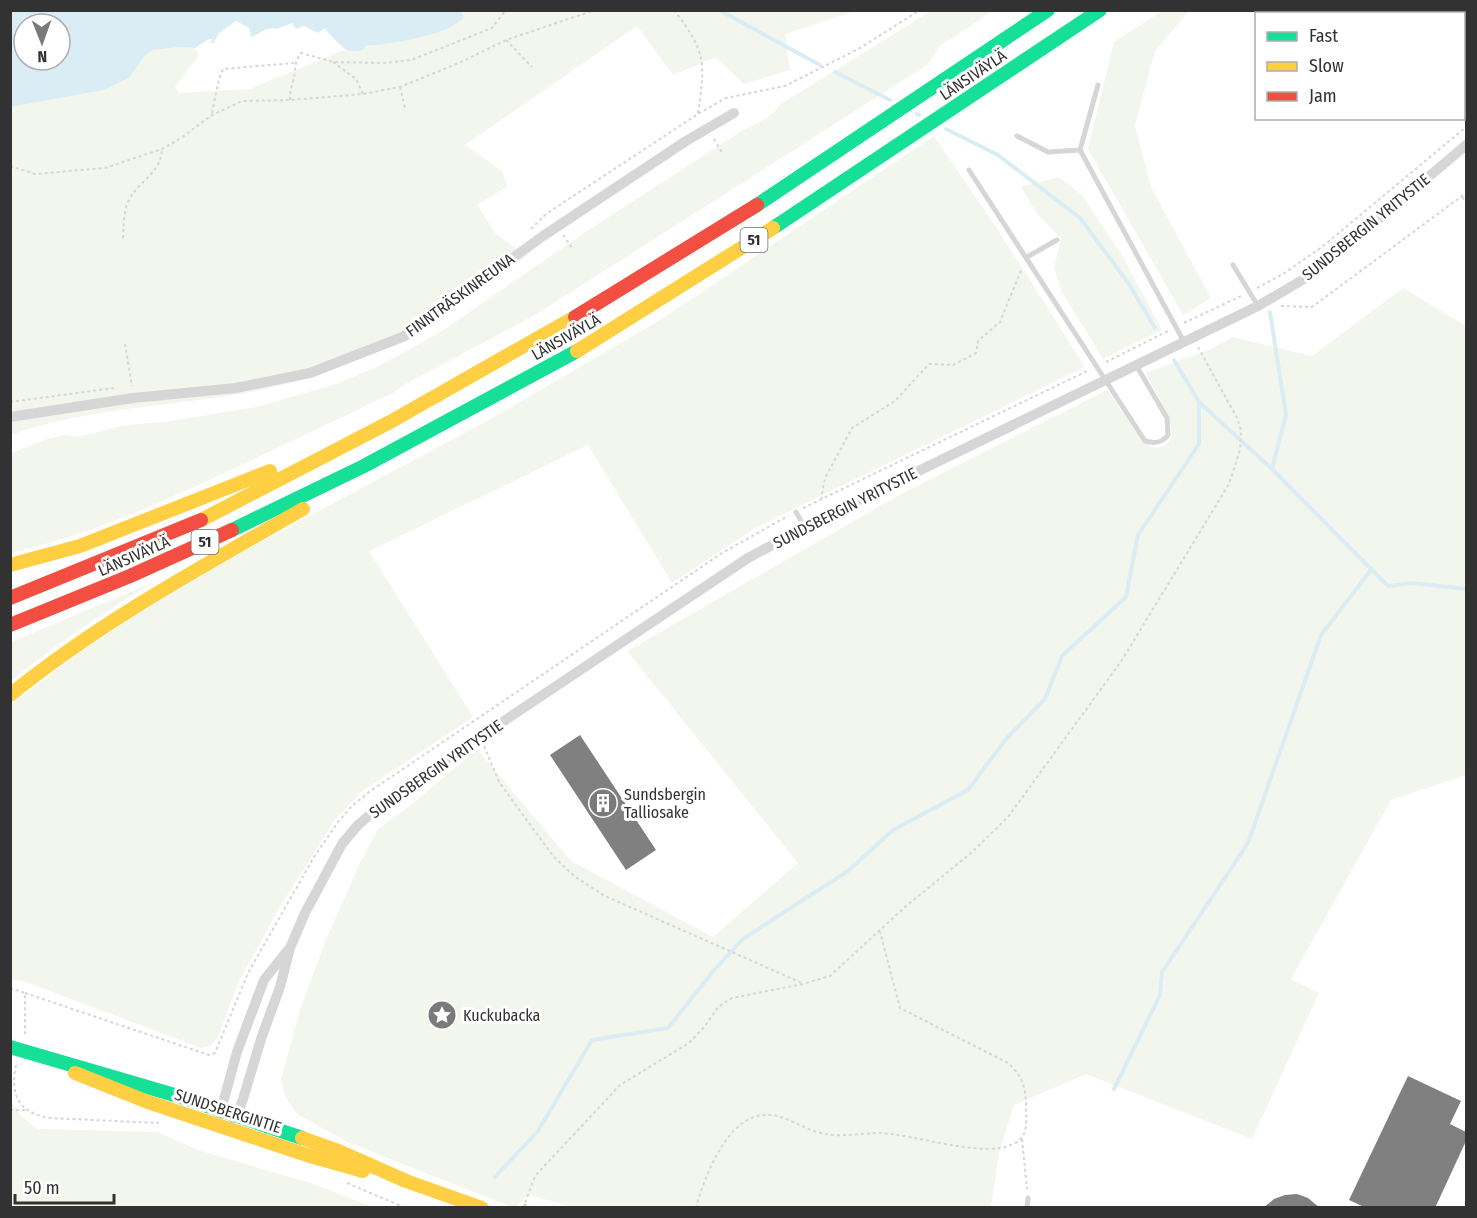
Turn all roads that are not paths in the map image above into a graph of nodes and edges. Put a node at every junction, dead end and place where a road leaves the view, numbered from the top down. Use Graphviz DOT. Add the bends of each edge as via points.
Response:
graph roads {
  1 [pos="1048,10"];
  2 [pos="1100,10"];
  3 [pos="1098,86"];
  4 [pos="734,113"];
  5 [pos="1017,136"];
  6 [pos="1467,145"];
  7 [pos="1080,150"];
  8 [pos="969,170"];
  9 [pos="1057,240"];
  10 [pos="1027,256"];
  11 [pos="1233,265"];
  12 [pos="1258,306"];
  13 [pos="1188,339"];
  14 [pos="1136,365"];
  15 [pos="1106,379"];
  16 [pos="10,417"];
  17 [pos="390,422"];
  18 [pos="396,450"];
  19 [pos="796,512"];
  20 [pos="805,528"];
  21 [pos="10,565"];
  22 [pos="10,598"];
  23 [pos="10,625"];
  24 [pos="10,696"];
  25 [pos="291,948"];
  26 [pos="10,1047"];
  27 [pos="45,1058"];
  28 [pos="220,1110"];
  29 [pos="237,1115"];
  30 [pos="220,1126"];
  31 [pos="406,1181"];
  32 [pos="1028,1198"];
  33 [pos="482,1208"];
  34 [pos="1027,1208"];
  1 -- 17 [label="main road, LÄNSIVÄYLÄ / 51" via="764,200 582,313"];
  2 -- 18 [label="main road, LÄNSIVÄYLÄ / 51" via="592,342"];
  3 -- 7 [label="lane"];
  4 -- 16 [label="street, FINNTRÄSKINREUNA" via="543,236 405,336 310,373 236,388 133,398"];
  5 -- 7 [label="lane" via="1048,152"];
  6 -- 12 [label="street, SUNDSBERGIN YRITYSTIE" via="1304,279"];
  7 -- 13 [label="lane" via="1175,328"];
  8 -- 10 [label="lane"];
  9 -- 10 [label="lane"];
  10 -- 15 [label="lane"];
  11 -- 12 [label="lane"];
  12 -- 13 [label="street, SUNDSBERGIN YRITYSTIE"];
  13 -- 14 [label="street, SUNDSBERGIN YRITYSTIE"];
  14 -- 15 [label="street, SUNDSBERGIN YRITYSTIE"];
  14 -- 15 [label="lane" via="1167,418 1168,435 1159,442 1145,441"];
  15 -- 20 [label="street, SUNDSBERGIN YRITYSTIE"];
  17 -- 21 [label="main road" via="80,546"];
  17 -- 22 [label="main road, LÄNSIVÄYLÄ / 51" via="215,514"];
  18 -- 23 [label="main road, LÄNSIVÄYLÄ / 51" via="212,539"];
  18 -- 24 [label="main road" via="316,502 125,611"];
  19 -- 20 [label="lane"];
  20 -- 25 [label="street, SUNDSBERGIN YRITYSTIE" via="748,558 393,795 342,844"];
  25 -- 28 [label="street, SUNDSBERGIN YRITYSTIE" via="264,980"];
  25 -- 29 [label="street, SUNDSBERGIN YRITYSTIE"];
  26 -- 27 [label="main road, SUNDSBERGINTIE"];
  27 -- 28 [label="main road, SUNDSBERGINTIE"];
  27 -- 30 [label="main road, SUNDSBERGINTIE" via="99,1085"];
  28 -- 29 [label="main road, SUNDSBERGINTIE"];
  28 -- 30 [label="street, SUNDSBERGIN YRITYSTIE"];
  29 -- 30 [label="street"];
  29 -- 31 [label="main road, SUNDSBERGINTIE" via="336,1150"];
  30 -- 31 [label="main road, SUNDSBERGINTIE" via="332,1163"];
  31 -- 33 [label="main road, SUNDSBERGINTIE"];
  32 -- 34 [label="lane"];
}
